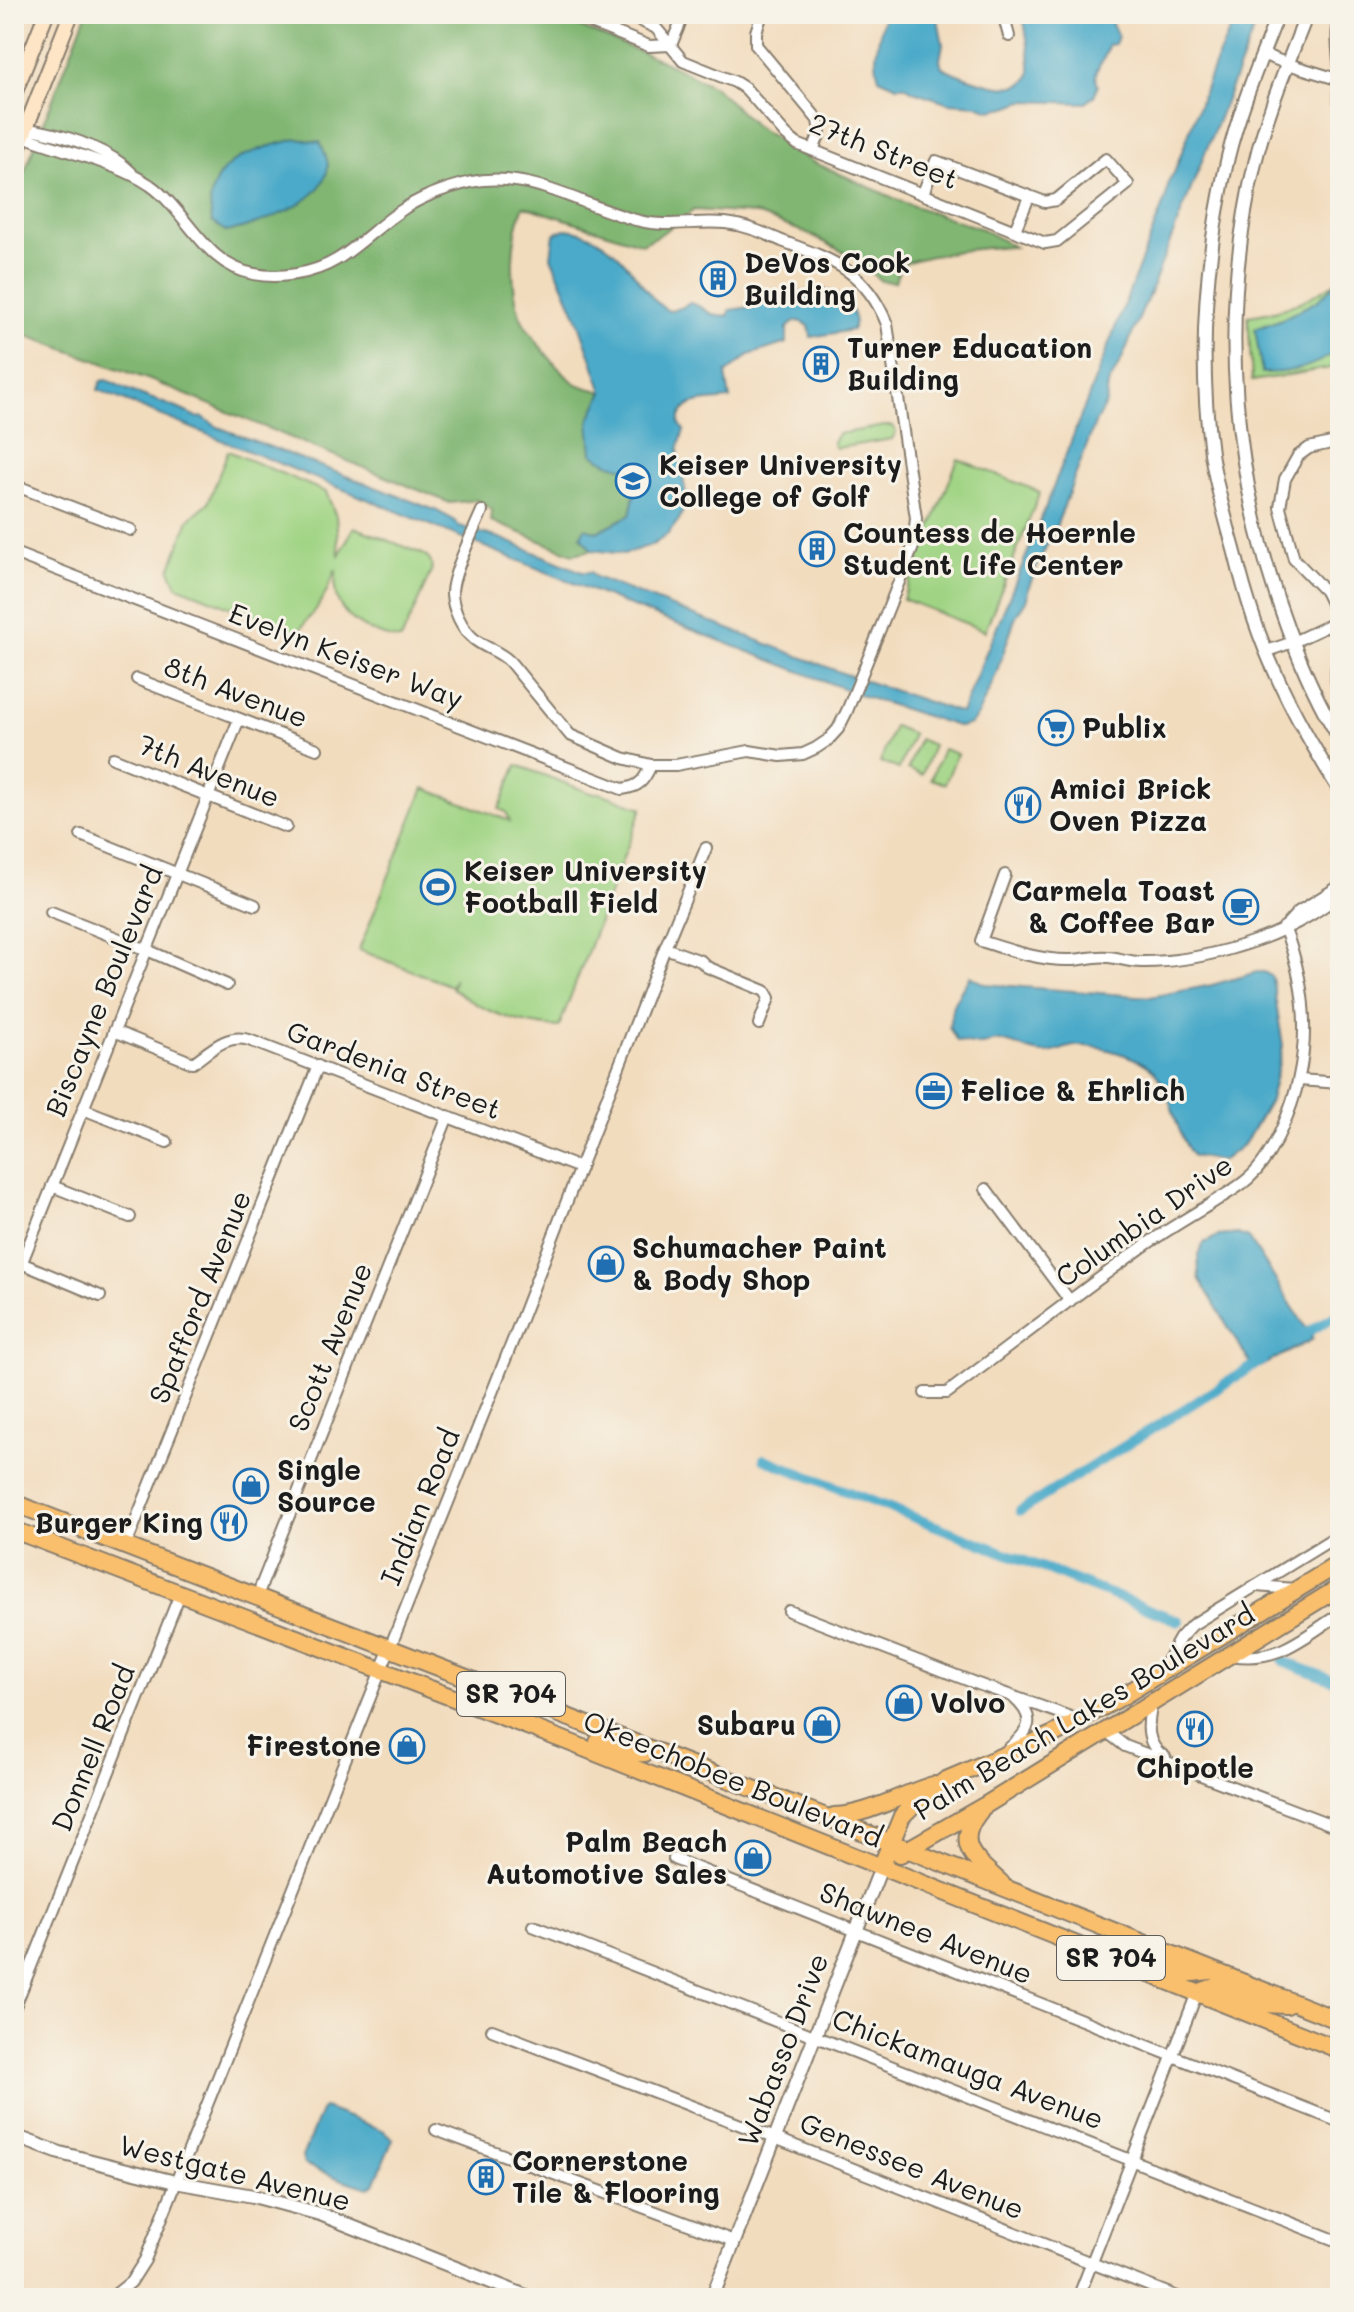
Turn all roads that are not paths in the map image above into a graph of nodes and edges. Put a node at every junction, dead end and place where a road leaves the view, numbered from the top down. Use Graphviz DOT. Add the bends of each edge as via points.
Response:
graph roads {
  1 [pos="46,14"];
  2 [pos="71,14"];
  3 [pos="569,14"];
  4 [pos="626,14"];
  5 [pos="684,14"];
  6 [pos="762,14"];
  7 [pos="1003,14"];
  8 [pos="1278,14"];
  9 [pos="1307,14"];
  10 [pos="1340,18"];
  11 [pos="1009,36"];
  12 [pos="671,45"];
  13 [pos="1262,54"];
  14 [pos="1288,64"];
  15 [pos="1340,80"];
  16 [pos="14,94"];
  17 [pos="1340,104"];
  18 [pos="20,128"];
  19 [pos="813,150"];
  20 [pos="14,158"];
  21 [pos="923,193"];
  22 [pos="1029,197"];
  23 [pos="1015,230"];
  24 [pos="1340,441"];
  25 [pos="14,485"];
  26 [pos="482,511"];
  27 [pos="131,530"];
  28 [pos="14,553"];
  29 [pos="1340,620"];
  30 [pos="1293,642"];
  31 [pos="1340,644"];
  32 [pos="1267,651"];
  33 [pos="137,679"];
  34 [pos="1340,694"];
  35 [pos="239,719"];
  36 [pos="1340,739"];
  37 [pos="317,749"];
  38 [pos="113,758"];
  39 [pos="651,765"];
  40 [pos="1340,791"];
  41 [pos="208,796"];
  42 [pos="286,827"];
  43 [pos="81,835"];
  44 [pos="706,848"];
  45 [pos="178,873"];
  46 [pos="1005,875"];
  47 [pos="1340,886"];
  48 [pos="1340,896"];
  49 [pos="255,905"];
  50 [pos="51,912"];
  51 [pos="1284,927"];
  52 [pos="665,948"];
  53 [pos="147,950"];
  54 [pos="227,985"];
  55 [pos="759,1024"];
  56 [pos="114,1031"];
  57 [pos="318,1066"];
  58 [pos="1299,1080"];
  59 [pos="1340,1083"];
  60 [pos="83,1109"];
  61 [pos="448,1116"];
  62 [pos="167,1142"];
  63 [pos="580,1168"];
  64 [pos="52,1186"];
  65 [pos="986,1189"];
  66 [pos="130,1217"];
  67 [pos="21,1263"];
  68 [pos="14,1282"];
  69 [pos="100,1296"];
  70 [pos="1070,1301"];
  71 [pos="925,1393"];
  72 [pos="14,1503"];
  73 [pos="14,1530"];
  74 [pos="1340,1534"];
  75 [pos="126,1545"];
  76 [pos="1335,1566"];
  77 [pos="1256,1586"];
  78 [pos="1340,1587"];
  79 [pos="1297,1589"];
  80 [pos="180,1594"];
  81 [pos="257,1596"];
  82 [pos="789,1611"];
  83 [pos="1340,1614"];
  84 [pos="390,1647"];
  85 [pos="1230,1654"];
  86 [pos="380,1671"];
  87 [pos="1162,1671"];
  88 [pos="1123,1696"];
  89 [pos="1013,1697"];
  90 [pos="1153,1702"];
  91 [pos="1079,1720"];
  92 [pos="1107,1732"];
  93 [pos="561,1739"];
  94 [pos="649,1748"];
  95 [pos="993,1760"];
  96 [pos="1181,1766"];
  97 [pos="946,1780"];
  98 [pos="984,1806"];
  99 [pos="826,1817"];
  100 [pos="1340,1828"];
  101 [pos="899,1846"];
  102 [pos="674,1859"];
  103 [pos="882,1865"];
  104 [pos="1008,1889"];
  105 [pos="533,1926"];
  106 [pos="856,1931"];
  107 [pos="1070,1941"];
  108 [pos="1212,1970"];
  109 [pos="1197,1993"];
  110 [pos="1301,2006"];
  111 [pos="14,2009"];
  112 [pos="1340,2021"];
  113 [pos="492,2030"];
  114 [pos="815,2035"];
  115 [pos="1340,2050"];
  116 [pos="1173,2056"];
  117 [pos="1340,2122"];
  118 [pos="436,2130"];
  119 [pos="14,2136"];
  120 [pos="775,2138"];
  121 [pos="1133,2160"];
  122 [pos="175,2182"];
  123 [pos="734,2241"];
  124 [pos="1340,2242"];
  125 [pos="1092,2263"];
  126 [pos="111,2298"];
  127 [pos="531,2298"];
  128 [pos="712,2298"];
  129 [pos="1078,2298"];
  130 [pos="1180,2298"];
  1 -- 16 [label="main road"];
  2 -- 18 [label="main road"];
  3 -- 12 [label="street" via="649,46"];
  4 -- 12 [label="street, 27th Street" via="656,28"];
  5 -- 12 [label="street"];
  6 -- 19 [label="street" via="756,45 818,120 820,133"];
  7 -- 11 [label="street"];
  8 -- 13 [label="street"];
  9 -- 14 [label="street"];
  10 -- 15 [label="street"];
  12 -- 19 [label="street, 27th Street" via="688,64 741,85 786,135"];
  13 -- 14 [label="street"];
  13 -- 32 [label="street" via="1228,157 1208,269 1205,338 1211,453 1220,500"];
  14 -- 15 [label="street"];
  14 -- 30 [label="street" via="1259,148 1241,232 1233,361 1238,430 1257,531"];
  15 -- 17 [label="street"];
  18 -- 20 [label="main road"];
  18 -- 39 [label="street" via="49,133 124,165 167,199 218,259 254,275 317,269 417,201 490,179 533,184 642,222 736,225 846,269 874,298 887,324 916,518 913,547 838,729 823,744 788,756 749,751"];
  19 -- 21 [label="street, 27th Street"];
  21 -- 22 [label="street" via="936,161"];
  21 -- 23 [label="street, 27th Street"];
  22 -- 23 [label="street"];
  22 -- 23 [label="street, 27th Street" via="1056,200 1106,159 1128,184 1057,241 1045,243"];
  24 -- 29 [label="street" via="1298,456 1285,479 1280,507 1294,559 1325,591"];
  25 -- 27 [label="street"];
  26 -- 39 [label="street" via="452,593 469,634 506,657 570,735"];
  28 -- 39 [label="street, Evelyn Keiser Way" via="622,789 645,779"];
  29 -- 30 [label="street"];
  30 -- 32 [label="street"];
  30 -- 36 [label="street"];
  31 -- 34 [label="street"];
  32 -- 40 [label="street" via="1312,747"];
  33 -- 35 [label="street, 8th Avenue"];
  35 -- 37 [label="street, 8th Avenue"];
  35 -- 41 [label="street, Biscayne Boulevard"];
  38 -- 41 [label="street, 7th Avenue"];
  41 -- 42 [label="street, 7th Avenue"];
  41 -- 45 [label="street, Biscayne Boulevard"];
  43 -- 45 [label="street"];
  44 -- 52 [label="street, Indian Road"];
  45 -- 49 [label="street"];
  45 -- 53 [label="street, Biscayne Boulevard"];
  46 -- 51 [label="street" via="981,941 1048,958 1177,960 1244,945"];
  47 -- 51 [label="street"];
  48 -- 51 [label="street"];
  50 -- 53 [label="street"];
  51 -- 58 [label="street, Columbia Drive" via="1299,970 1305,1012"];
  52 -- 55 [label="street" via="765,991 769,998"];
  52 -- 63 [label="street, Indian Road"];
  53 -- 54 [label="street"];
  53 -- 56 [label="street, Biscayne Boulevard"];
  56 -- 57 [label="street, Gardenia Street" via="193,1063 240,1037"];
  56 -- 60 [label="street, Biscayne Boulevard"];
  57 -- 61 [label="street, Gardenia Street"];
  57 -- 75 [label="street, Spafford Avenue"];
  58 -- 59 [label="street"];
  58 -- 70 [label="street, Columbia Drive" via="1290,1112 1257,1171"];
  60 -- 62 [label="street"];
  60 -- 64 [label="street, Biscayne Boulevard"];
  61 -- 63 [label="street, Gardenia Street"];
  61 -- 81 [label="street, Scott Avenue"];
  63 -- 84 [label="street, Indian Road"];
  64 -- 66 [label="street"];
  64 -- 67 [label="street, Biscayne Boulevard"];
  65 -- 70 [label="street"];
  67 -- 68 [label="street, Biscayne Boulevard"];
  67 -- 69 [label="street"];
  70 -- 71 [label="street, Columbia Drive" via="947,1393"];
  72 -- 75 [label="main road, Okeechobee Boulevard / SR 704"];
  73 -- 80 [label="main road, Okeechobee Boulevard / SR 704"];
  74 -- 77 [label="street"];
  75 -- 81 [label="main road, Okeechobee Boulevard / SR 704"];
  76 -- 78 [label="street"];
  76 -- 79 [label="main road, Palm Beach Lakes Boulevard"];
  77 -- 79 [label="street"];
  77 -- 87 [label="street" via="1186,1630"];
  78 -- 85 [label="main road, Palm Beach Lakes Boulevard"];
  79 -- 87 [label="main road, Palm Beach Lakes Boulevard"];
  80 -- 86 [label="main road, Okeechobee Boulevard / SR 704"];
  80 -- 111 [label="street, Donnell Road"];
  81 -- 84 [label="main road, Okeechobee Boulevard / SR 704"];
  82 -- 89 [label="street"];
  83 -- 85 [label="street" via="1277,1653"];
  84 -- 86 [label="street, Indian Road"];
  84 -- 94 [label="main road, Okeechobee Boulevard / SR 704"];
  85 -- 90 [label="main road, Palm Beach Lakes Boulevard"];
  86 -- 93 [label="main road, Okeechobee Boulevard / SR 704"];
  86 -- 122 [label="street, Indian Road"];
  87 -- 88 [label="main road, Palm Beach Lakes Boulevard"];
  88 -- 91 [label="main road, Palm Beach Lakes Boulevard"];
  88 -- 92 [label="main road"];
  89 -- 91 [label="street"];
  89 -- 95 [label="street" via="1029,1724 1018,1741"];
  90 -- 92 [label="main road, Palm Beach Lakes Boulevard"];
  90 -- 96 [label="street" via="1148,1721 1152,1742 1160,1754"];
  91 -- 95 [label="main road, Palm Beach Lakes Boulevard"];
  92 -- 96 [label="street" via="1125,1746"];
  92 -- 98 [label="main road, Palm Beach Lakes Boulevard"];
  93 -- 94 [label="main road" via="584,1737 638,1754"];
  93 -- 103 [label="main road, Okeechobee Boulevard / SR 704"];
  94 -- 99 [label="main road, Okeechobee Boulevard / SR 704"];
  95 -- 97 [label="main road, Palm Beach Lakes Boulevard"];
  96 -- 100 [label="street"];
  97 -- 99 [label="main road" via="860,1814"];
  97 -- 101 [label="main road, Palm Beach Lakes Boulevard" via="902,1816"];
  98 -- 101 [label="main road, Palm Beach Lakes Boulevard"];
  98 -- 104 [label="main road" via="969,1827 967,1846"];
  99 -- 101 [label="main road, Okeechobee Boulevard / SR 704"];
  101 -- 103 [label="main road, Palm Beach Lakes Boulevard"];
  101 -- 104 [label="main road, Okeechobee Boulevard / SR 704"];
  102 -- 106 [label="street, Shawnee Avenue"];
  103 -- 106 [label="street, Wabasso Drive"];
  103 -- 107 [label="main road, Okeechobee Boulevard / SR 704"];
  104 -- 108 [label="main road, Okeechobee Boulevard / SR 704"];
  105 -- 114 [label="street, Chickamauga Avenue"];
  106 -- 114 [label="street, Wabasso Drive"];
  106 -- 116 [label="street, Shawnee Avenue"];
  107 -- 108 [label="main road" via="1119,1949 1183,1974"];
  107 -- 109 [label="main road, Okeechobee Boulevard / SR 704"];
  108 -- 110 [label="main road, Okeechobee Boulevard / SR 704"];
  109 -- 110 [label="main road" via="1217,1986 1262,2004"];
  109 -- 115 [label="main road, Okeechobee Boulevard / SR 704"];
  109 -- 116 [label="street"];
  110 -- 112 [label="main road, Okeechobee Boulevard / SR 704"];
  113 -- 120 [label="street, Genessee Avenue"];
  114 -- 120 [label="street, Wabasso Drive"];
  114 -- 121 [label="street, Chickamauga Avenue"];
  116 -- 117 [label="street, Shawnee Avenue"];
  116 -- 121 [label="street"];
  118 -- 123 [label="street"];
  119 -- 122 [label="street, Westgate Avenue"];
  120 -- 123 [label="street, Wabasso Drive"];
  120 -- 125 [label="street, Genessee Avenue"];
  121 -- 124 [label="street, Chickamauga Avenue"];
  121 -- 125 [label="street"];
  122 -- 126 [label="street, Indian Road" via="145,2260 131,2282"];
  122 -- 127 [label="street, Westgate Avenue" via="320,2214"];
  123 -- 128 [label="street, Wabasso Drive"];
  125 -- 129 [label="street"];
  125 -- 130 [label="street, Genessee Avenue"];
}
